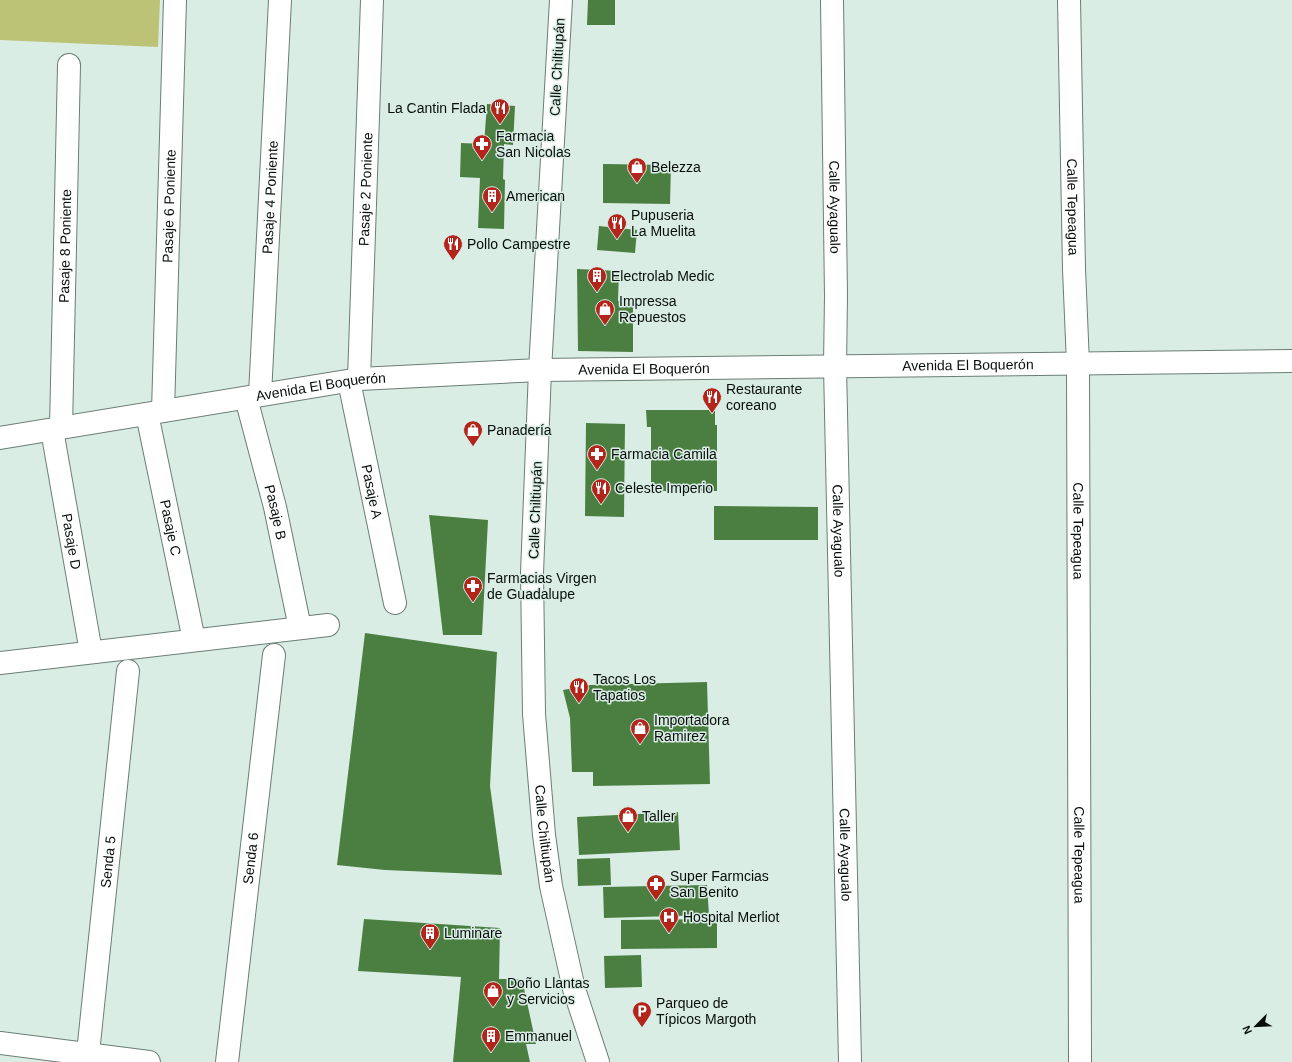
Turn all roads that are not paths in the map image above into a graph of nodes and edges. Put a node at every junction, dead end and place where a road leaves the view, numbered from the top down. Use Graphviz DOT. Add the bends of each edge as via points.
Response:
graph roads {
  1 [pos="175,0"];
  2 [pos="280,0"];
  3 [pos="372,0"];
  4 [pos="561,0"];
  5 [pos="832,0"];
  6 [pos="1069,0"];
  7 [pos="69,64"];
  8 [pos="1292,361"];
  9 [pos="1078,364"];
  10 [pos="835,366"];
  11 [pos="540,370"];
  12 [pos="354,380"];
  13 [pos="253,397"];
  14 [pos="155,413"];
  15 [pos="57,429"];
  16 [pos="0,438"];
  17 [pos="395,603"];
  18 [pos="328,625"];
  19 [pos="300,628"];
  20 [pos="194,640"];
  21 [pos="91,652"];
  22 [pos="274,655"];
  23 [pos="0,663"];
  24 [pos="128,671"];
  25 [pos="0,1042"];
  26 [pos="88,1053"];
  27 [pos="34,1055"];
  28 [pos="149,1062"];
  29 [pos="227,1062"];
  30 [pos="598,1062"];
  31 [pos="850,1062"];
  32 [pos="1080,1062"];
  1 -- 14 [label="street, Pasaje 6 Poniente"];
  2 -- 13 [label="street, Pasaje 4 Poniente"];
  3 -- 12 [label="street, Pasaje 2 Poniente"];
  4 -- 11 [label="street, Calle Chiltiupán"];
  5 -- 10 [label="street, Calle Ayagualo"];
  6 -- 9 [label="street, Calle Tepeagua"];
  7 -- 15 [label="street, Pasaje 8 Poniente"];
  8 -- 9 [label="street, Avenida El Boquerón"];
  9 -- 10 [label="street, Avenida El Boquerón"];
  9 -- 32 [label="street, Calle Tepeagua"];
  10 -- 11 [label="street, Avenida El Boquerón"];
  10 -- 31 [label="street, Calle Ayagualo"];
  11 -- 12 [label="street, Avenida El Boquerón"];
  11 -- 30 [label="street, Calle Chiltiupán" via="532,573 534,714 543,828 551,886 574,989"];
  12 -- 13 [label="street, Avenida El Boquerón"];
  12 -- 17 [label="street, Pasaje A"];
  13 -- 14 [label="street, Avenida El Boquerón"];
  13 -- 19 [label="street, Pasaje B"];
  14 -- 15 [label="street, Avenida El Boquerón"];
  14 -- 20 [label="street, Pasaje C"];
  15 -- 16 [label="street, Avenida El Boquerón"];
  15 -- 21 [label="street, Pasaje D"];
  18 -- 19 [label="street"];
  19 -- 20 [label="street"];
  20 -- 21 [label="street"];
  21 -- 23 [label="street"];
  22 -- 29 [label="street, Senda 6"];
  24 -- 26 [label="street, Senda 5"];
  25 -- 27 [label="street"];
  26 -- 27 [label="street"];
  26 -- 28 [label="street"];
}
